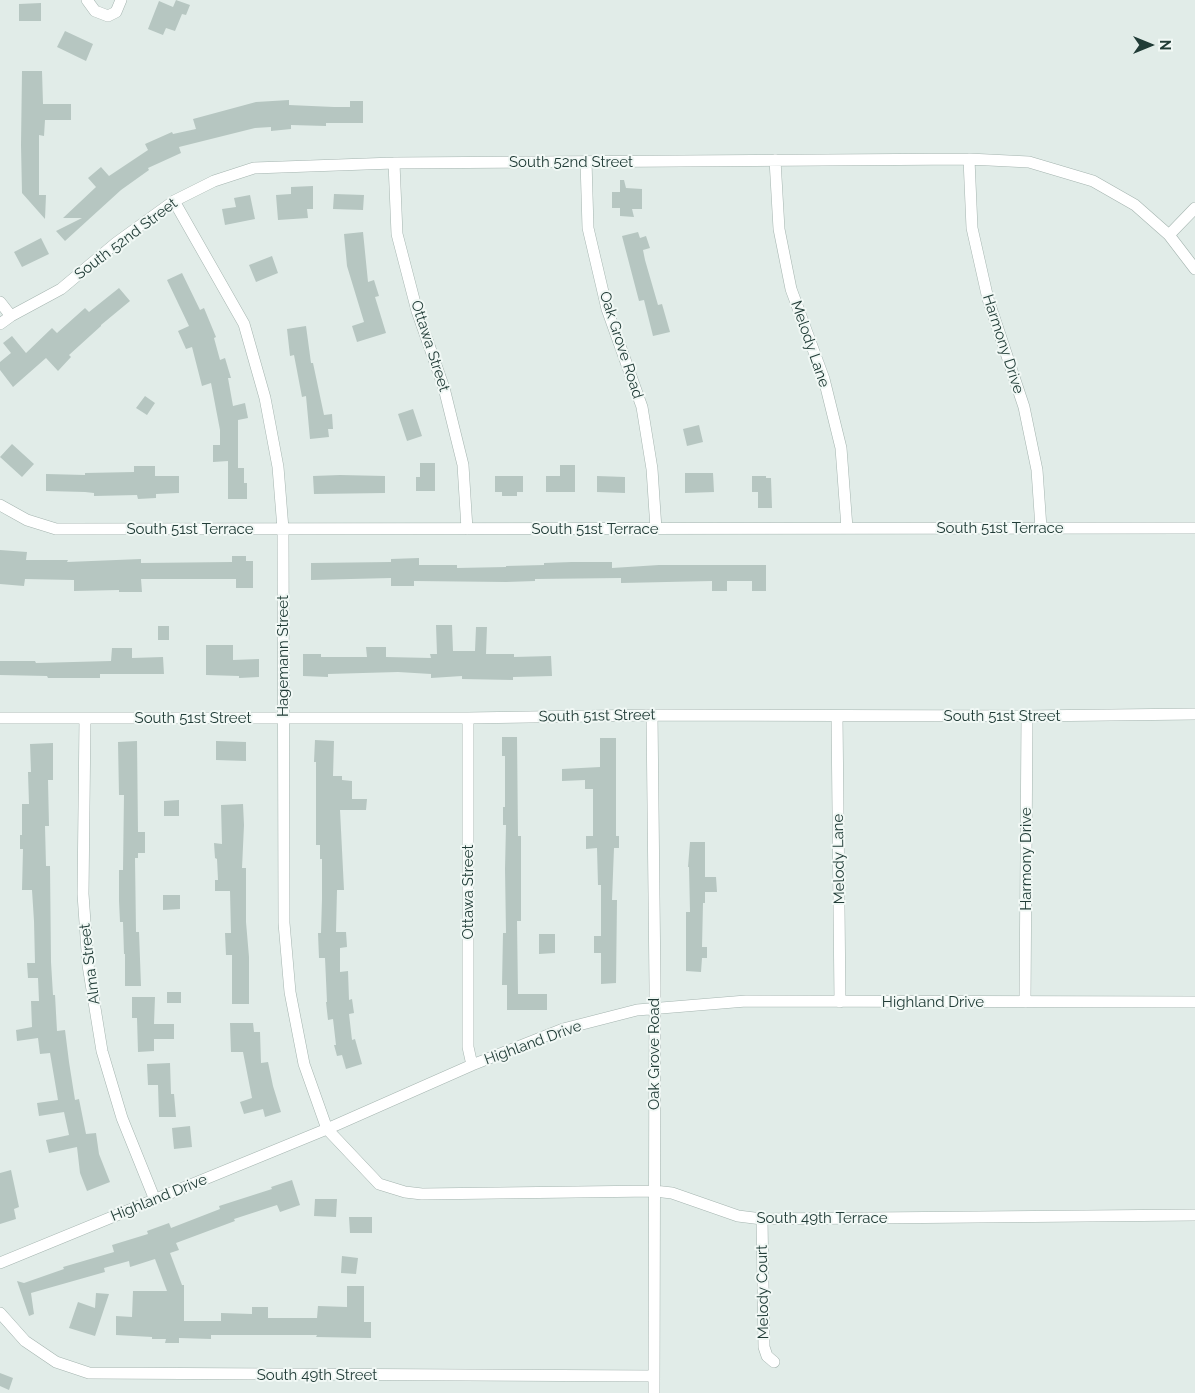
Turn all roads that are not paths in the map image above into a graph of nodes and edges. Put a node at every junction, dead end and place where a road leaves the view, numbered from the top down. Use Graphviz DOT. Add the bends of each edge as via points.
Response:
graph roads {
  1 [pos="87,0"];
  2 [pos="121,0"];
  3 [pos="969,159"];
  4 [pos="775,160"];
  5 [pos="394,162"];
  6 [pos="586,162"];
  7 [pos="174,201"];
  8 [pos="1195,208"];
  9 [pos="1169,235"];
  10 [pos="1195,269"];
  11 [pos="0,302"];
  12 [pos="11,316"];
  13 [pos="0,324"];
  14 [pos="0,505"];
  15 [pos="656,528"];
  16 [pos="847,528"];
  17 [pos="1041,528"];
  18 [pos="1195,528"];
  19 [pos="283,529"];
  20 [pos="467,529"];
  21 [pos="1195,714"];
  22 [pos="652,715"];
  23 [pos="837,716"];
  24 [pos="1027,716"];
  25 [pos="0,718"];
  26 [pos="284,718"];
  27 [pos="468,718"];
  28 [pos="85,719"];
  29 [pos="840,1002"];
  30 [pos="1025,1002"];
  31 [pos="1195,1002"];
  32 [pos="654,1008"];
  33 [pos="472,1065"];
  34 [pos="327,1129"];
  35 [pos="654,1192"];
  36 [pos="155,1200"];
  37 [pos="1195,1215"];
  38 [pos="762,1220"];
  39 [pos="0,1263"];
  40 [pos="0,1313"];
  41 [pos="774,1362"];
  42 [pos="654,1376"];
  43 [pos="654,1393"];
  1 -- 2 [label="street" via="95,12 108,16 116,12"];
  3 -- 4 [label="street, South 52nd Street"];
  3 -- 9 [label="street, South 52nd Street" via="1029,162 1093,181 1135,205"];
  3 -- 17 [label="street, Harmony Drive" via="972,228 988,300 1024,407 1037,470"];
  4 -- 6 [label="street, South 52nd Street"];
  4 -- 16 [label="street, Melody Lane" via="779,230 792,289 824,379 841,448"];
  5 -- 6 [label="street, South 52nd Street"];
  5 -- 7 [label="street, South 52nd Street" via="254,168 214,181"];
  5 -- 20 [label="street, Ottawa Street" via="398,234 417,311 444,388 463,465"];
  6 -- 15 [label="street, Oak Grove Road" via="588,228 608,309 642,407 652,469"];
  7 -- 12 [label="street, South 52nd Street" via="116,243 62,289"];
  7 -- 19 [label="street, Hagemann Street" via="244,324 265,398 278,467"];
  8 -- 9 [label="street"];
  9 -- 10 [label="street, South 52nd Street"];
  11 -- 12 [label="street"];
  12 -- 13 [label="street, South 52nd Street"];
  14 -- 19 [label="street, South 51st Terrace" via="27,520 56,529"];
  15 -- 16 [label="street, South 51st Terrace"];
  15 -- 20 [label="street, South 51st Terrace"];
  16 -- 17 [label="street, South 51st Terrace"];
  17 -- 18 [label="street, South 51st Terrace"];
  19 -- 20 [label="street, South 51st Terrace"];
  19 -- 26 [label="street, Hagemann Street"];
  21 -- 24 [label="street, South 51st Street"];
  22 -- 23 [label="street, South 51st Street"];
  22 -- 27 [label="street, South 51st Street"];
  22 -- 32 [label="street, Oak Grove Road"];
  23 -- 24 [label="street, South 51st Street"];
  23 -- 29 [label="street, Melody Lane"];
  24 -- 30 [label="street, Harmony Drive"];
  25 -- 28 [label="street, South 51st Street"];
  26 -- 27 [label="street, South 51st Street"];
  26 -- 28 [label="street, South 51st Street"];
  26 -- 34 [label="street, Hagemann Street" via="284,923 290,992 304,1064"];
  27 -- 33 [label="street, Ottawa Street" via="468,1047"];
  28 -- 36 [label="street, Alma Street" via="83,894 88,965 104,1059 122,1118"];
  29 -- 30 [label="street, Highland Drive"];
  29 -- 32 [label="street, Highland Drive" via="746,1002"];
  30 -- 31 [label="street, Highland Drive"];
  32 -- 33 [label="street, Highland Drive" via="563,1029"];
  32 -- 35 [label="street, Oak Grove Road"];
  33 -- 34 [label="street, Highland Drive"];
  34 -- 35 [label="street, South 49th Terrace" via="379,1184 405,1192"];
  34 -- 36 [label="street, Highland Drive"];
  35 -- 38 [label="street, South 49th Terrace" via="672,1193 738,1216"];
  35 -- 42 [label="street, Oak Grove Road"];
  36 -- 39 [label="street, Highland Drive"];
  37 -- 38 [label="street, South 49th Terrace"];
  38 -- 41 [label="street, Melody Court" via="764,1347"];
  40 -- 42 [label="street, South 49th Street" via="25,1341 56,1362 89,1373"];
  42 -- 43 [label="street, Oak Grove Road"];
}
